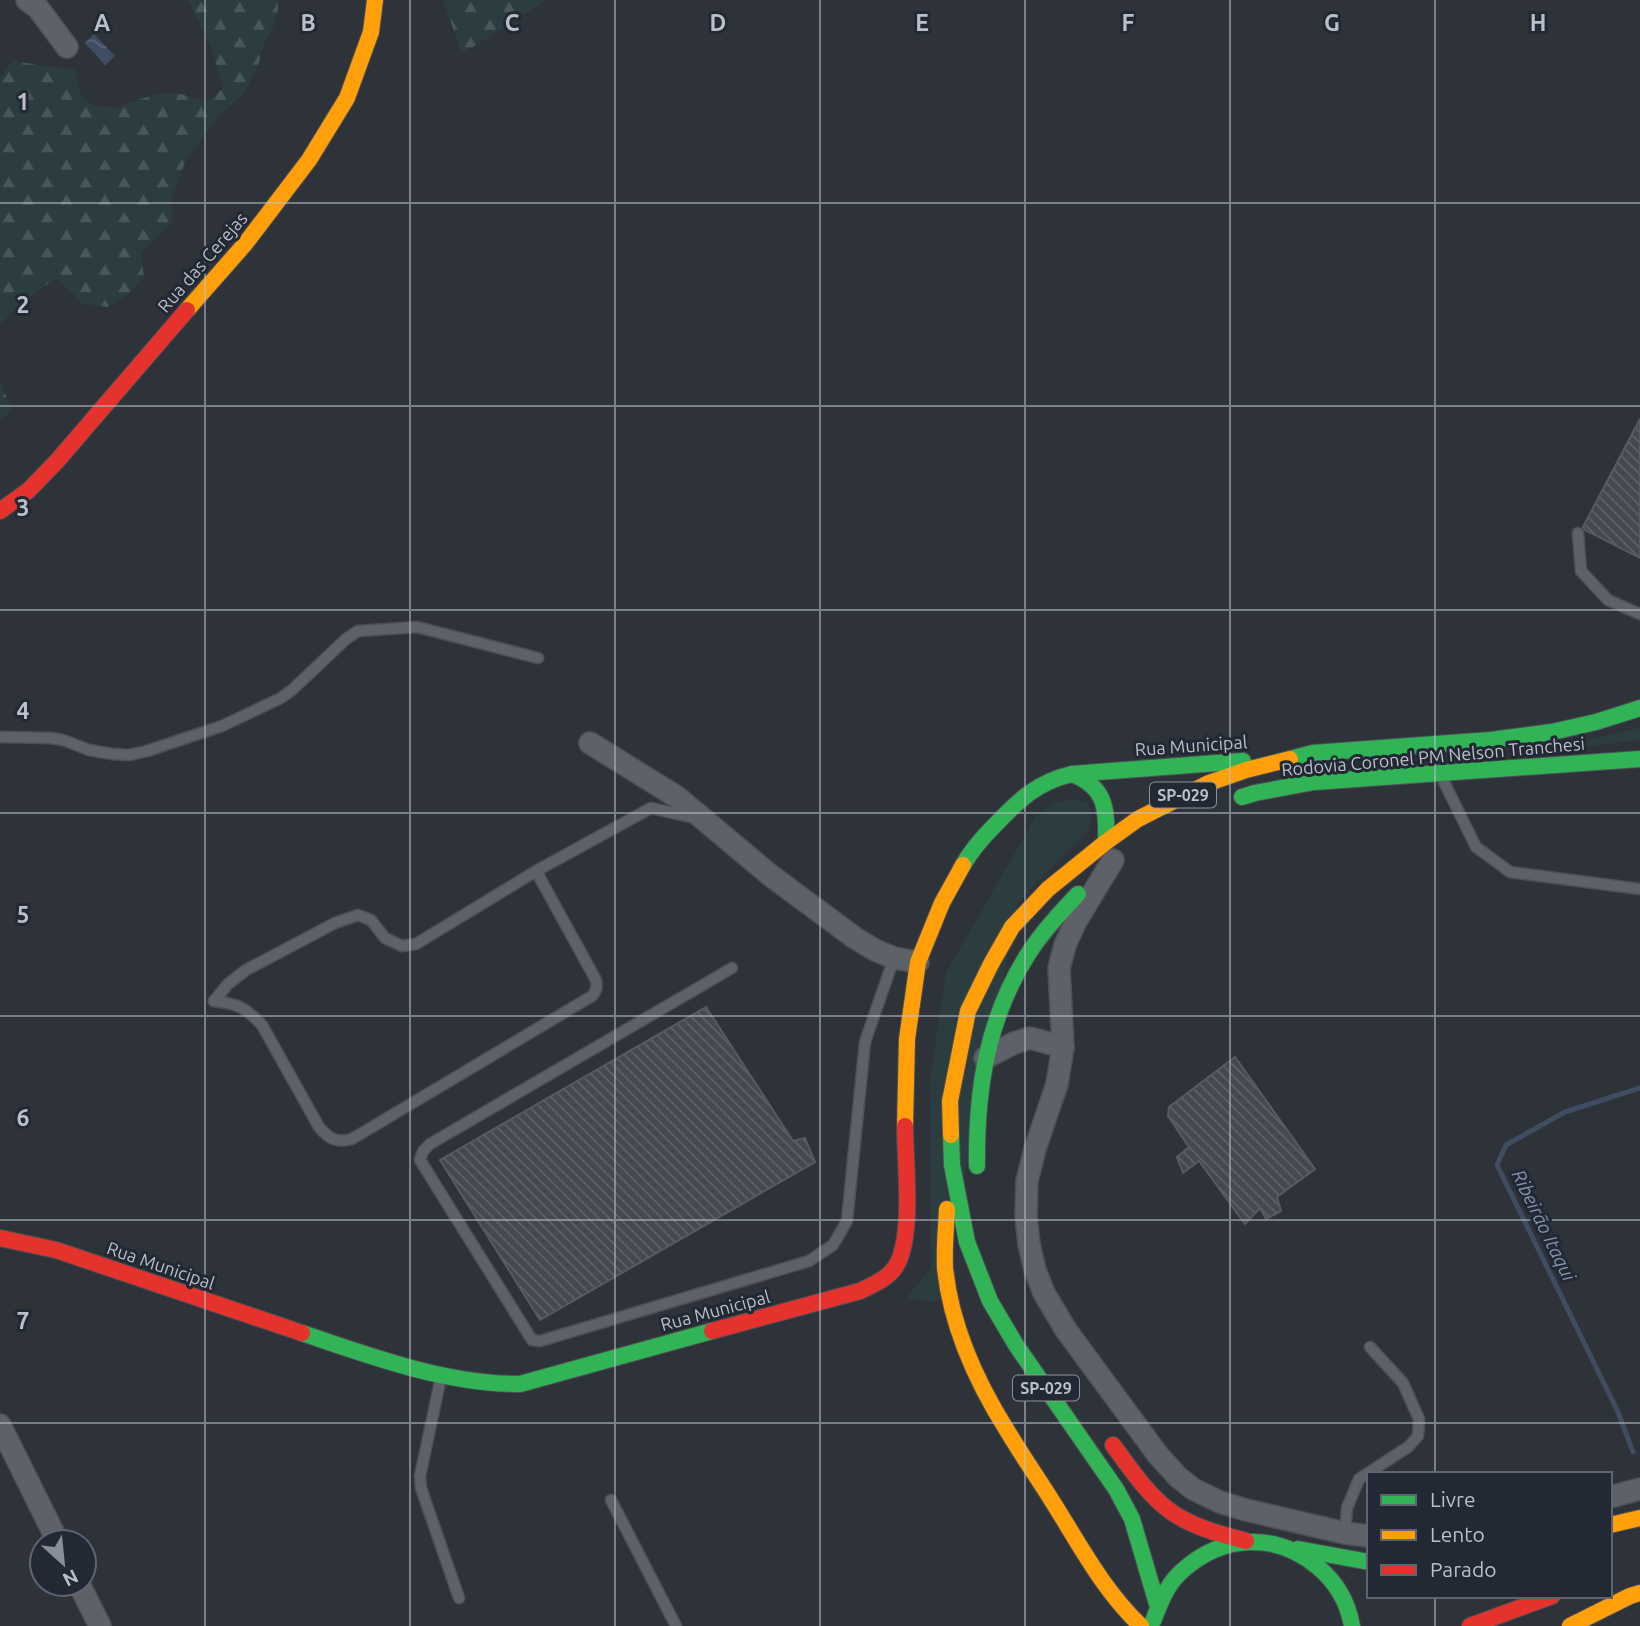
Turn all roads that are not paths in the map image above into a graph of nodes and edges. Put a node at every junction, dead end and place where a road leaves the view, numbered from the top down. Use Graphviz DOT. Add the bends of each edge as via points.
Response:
graph roads {
  1 [pos="27,0"];
  2 [pos="375,0"];
  3 [pos="67,47"];
  4 [pos="0,512"];
  5 [pos="1578,533"];
  6 [pos="1640,614"];
  7 [pos="538,658"];
  8 [pos="1640,708"];
  9 [pos="0,737"];
  10 [pos="590,743"];
  11 [pos="1312,753"];
  12 [pos="1640,759"];
  13 [pos="1440,773"];
  14 [pos="1072,774"];
  15 [pos="1231,800"];
  16 [pos="705,820"];
  17 [pos="1114,852"];
  18 [pos="536,871"];
  19 [pos="1640,889"];
  20 [pos="894,958"];
  21 [pos="918,962"];
  22 [pos="732,968"];
  23 [pos="1063,1047"];
  24 [pos="985,1058"];
  25 [pos="952,1165"];
  26 [pos="978,1182"];
  27 [pos="0,1238"];
  28 [pos="1370,1347"];
  29 [pos="442,1375"];
  30 [pos="0,1425"];
  31 [pos="1106,1435"];
  32 [pos="1370,1472"];
  33 [pos="1367,1474"];
  34 [pos="1640,1489"];
  35 [pos="1612,1496"];
  36 [pos="611,1500"];
  37 [pos="1640,1518"];
  38 [pos="1612,1525"];
  39 [pos="51,1528"];
  40 [pos="1345,1533"];
  41 [pos="1367,1536"];
  42 [pos="1246,1541"];
  43 [pos="1290,1548"];
  44 [pos="1367,1562"];
  45 [pos="1640,1593"];
  46 [pos="86,1598"];
  47 [pos="459,1598"];
  48 [pos="1546,1598"];
  49 [pos="1157,1604"];
  50 [pos="100,1626"];
  51 [pos="676,1626"];
  52 [pos="1141,1626"];
  53 [pos="1151,1626"];
  54 [pos="1352,1626"];
  55 [pos="1469,1626"];
  56 [pos="1570,1626"];
  1 -- 3 [label="street"];
  2 -- 4 [label="main road, Rua das Cerejas" via="371,32 347,98 309,160 245,244 57,461"];
  5 -- 6 [label="lane" via="1581,571 1608,600"];
  7 -- 9 [label="lane" via="417,626 358,631 281,698 222,726 147,751 112,754 51,738"];
  8 -- 11 [label="main road, Rodovia Coronel PM Nelson Tranchesi / SP-029" via="1552,732"];
  10 -- 16 [label="street" via="677,797"];
  11 -- 14 [label="main road, Rua Municipal"];
  11 -- 17 [label="main road, Rodovia Coronel PM Nelson Tranchesi / SP-029" via="1246,770 1173,800 1139,819"];
  12 -- 13 [label="main road, Rodovia Coronel PM Nelson Tranchesi / SP-029"];
  13 -- 15 [label="main road, Rodovia Coronel PM Nelson Tranchesi / SP-029" via="1314,782"];
  13 -- 19 [label="lane" via="1476,846 1510,873"];
  14 -- 17 [label="main road" via="1099,793"];
  14 -- 21 [label="main road, Rua Municipal" via="1032,790 972,849 942,903"];
  16 -- 18 [label="lane" via="652,808"];
  16 -- 20 [label="street" via="855,938"];
  17 -- 23 [label="street" via="1062,956"];
  17 -- 24 [label="main road, Rodovia Coronel PM Nelson Tranchesi / SP-029" via="1060,910 1023,961 1000,1007"];
  17 -- 25 [label="main road, Rodovia Coronel PM Nelson Tranchesi / SP-029" via="1048,888 1012,927 991,964 968,1011 950,1101"];
  18 -- 18 [label="lane" via="416,944 402,946 385,938 371,920 358,915 335,923 246,970 214,1001 250,1012 262,1025 319,1127 332,1140 352,1139 596,992 596,979"];
  20 -- 21 [label="street"];
  20 -- 22 [label="lane" via="865,1042 847,1221 833,1245 809,1261 531,1340 420,1160 423,1151"];
  21 -- 29 [label="main road, Rua Municipal" via="907,1039 903,1247 890,1273 860,1292 520,1384"];
  23 -- 24 [label="street" via="1030,1038"];
  23 -- 40 [label="street" via="1057,1084 1027,1181 1026,1216 1034,1270 1054,1312 1167,1466 1193,1489 1220,1503"];
  24 -- 26 [label="main road, Rodovia Coronel PM Nelson Tranchesi / SP-029" via="977,1118"];
  25 -- 49 [label="main road, Rodovia Coronel PM Nelson Tranchesi / SP-029" via="967,1242 990,1301 1116,1489 1132,1519"];
  25 -- 52 [label="main road" via="945,1249 956,1324 999,1419 1100,1577"];
  27 -- 29 [label="main road, Rua Municipal" via="55,1250 369,1356"];
  28 -- 32 [label="lane" via="1403,1383 1419,1419 1418,1436 1408,1447"];
  29 -- 47 [label="lane" via="420,1476"];
  30 -- 39 [label="street"];
  31 -- 42 [label="main road" via="1137,1477 1171,1511"];
  33 -- 40 [label="lane" via="1359,1479 1347,1508"];
  34 -- 35 [label="street"];
  36 -- 51 [label="lane"];
  37 -- 38 [label="main road"];
  40 -- 41 [label="street"];
  42 -- 43 [label="main road"];
  42 -- 49 [label="main road" via="1219,1546 1195,1558 1175,1576"];
  43 -- 44 [label="main road"];
  43 -- 54 [label="main road" via="1317,1564 1338,1587"];
  45 -- 56 [label="main road"];
  46 -- 50 [label="street"];
  48 -- 55 [label="main road"];
  49 -- 53 [label="main road"];
}
